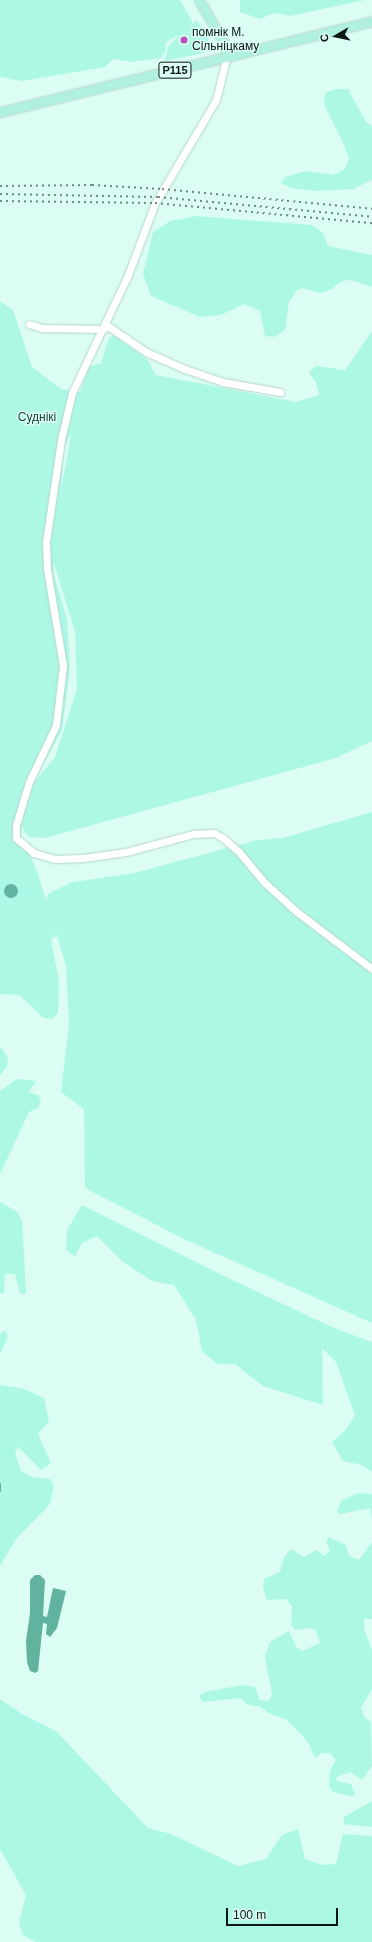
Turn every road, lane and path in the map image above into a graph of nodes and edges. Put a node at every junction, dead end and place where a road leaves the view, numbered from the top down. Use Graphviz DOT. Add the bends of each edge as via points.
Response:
graph roads {
  1 [pos="199,0"];
  2 [pos="372,21"];
  3 [pos="227,55"];
  4 [pos="0,112"];
  5 [pos="29,324"];
  6 [pos="104,326"];
  7 [pos="280,392"];
  8 [pos="372,969"];
  1 -- 3 [label="main road" via="224,43"];
  2 -- 3 [label="main road, Р115"];
  3 -- 4 [label="main road, Р115"];
  3 -- 6 [label="street" via="216,100 155,203 128,275"];
  5 -- 6 [label="street" via="42,328"];
  6 -- 7 [label="street" via="146,352 186,369 223,382"];
  6 -- 8 [label="street" via="72,393 61,440 46,542 47,569 63,666 56,725 29,782 16,825 16,838 34,853 55,859 118,853 193,834 214,833 228,842 264,883"];
}
